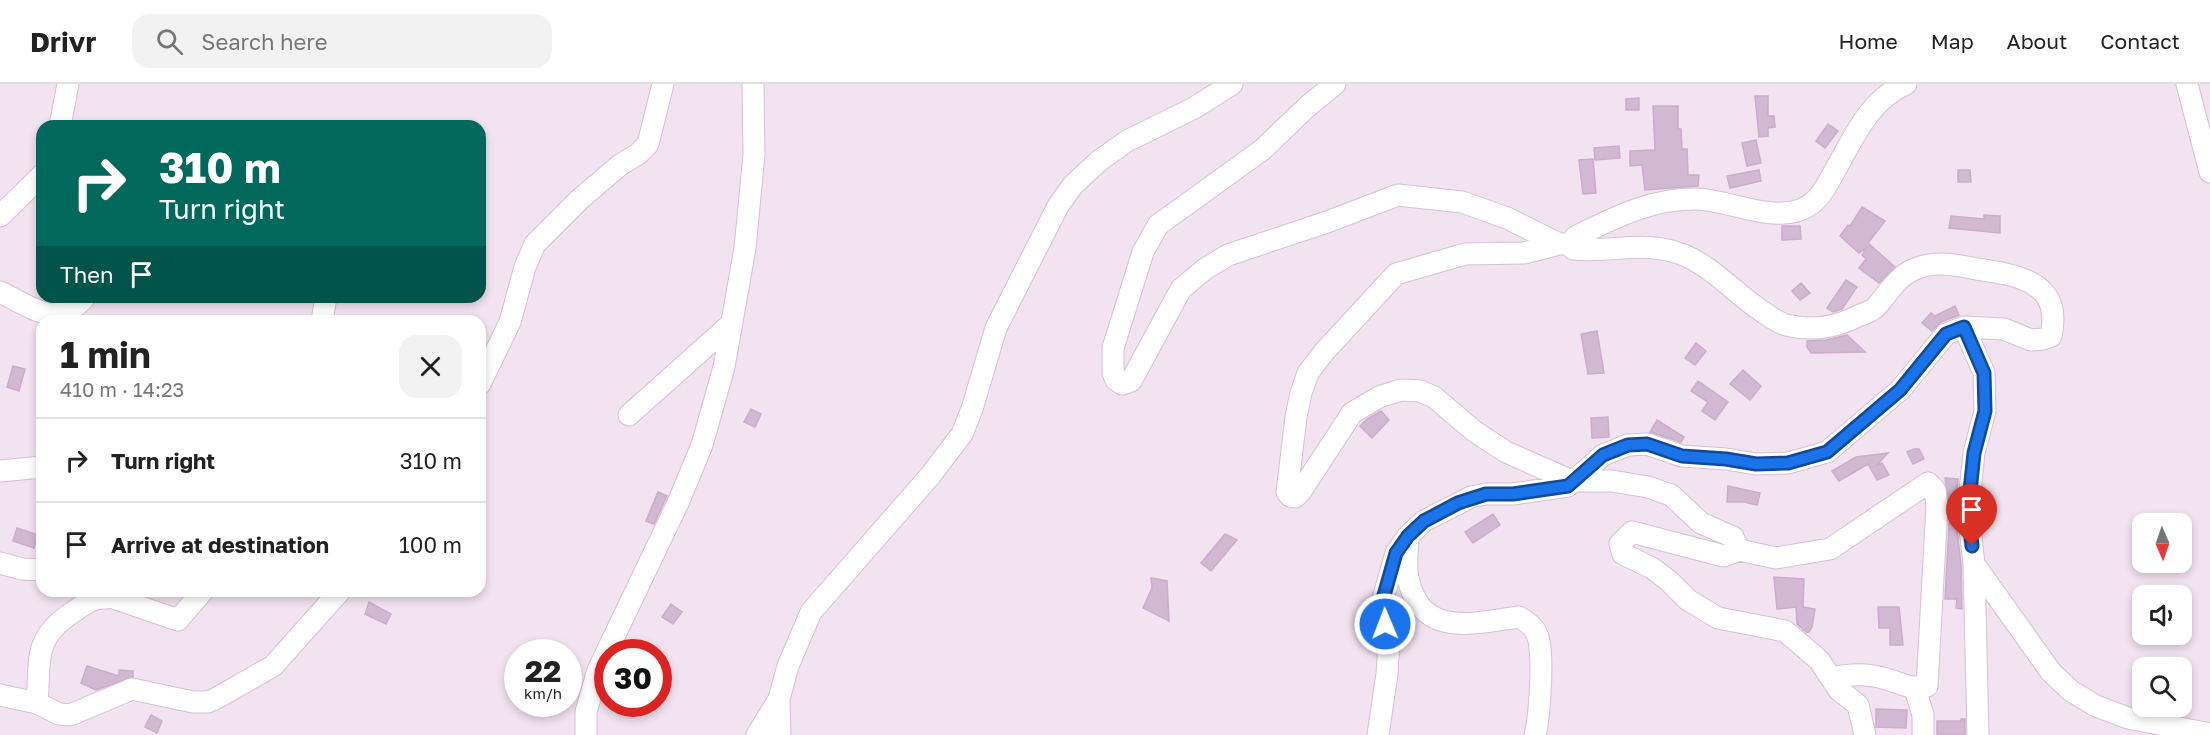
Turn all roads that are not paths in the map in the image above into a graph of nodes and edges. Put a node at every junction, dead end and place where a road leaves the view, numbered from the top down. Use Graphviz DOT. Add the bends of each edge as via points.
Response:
graph roads {
  1 [pos="68,84"];
  2 [pos="663,84"];
  3 [pos="753,84"];
  4 [pos="1232,84"];
  5 [pos="1335,84"];
  6 [pos="1906,84"];
  7 [pos="2187,84"];
  8 [pos="61,120"];
  9 [pos="2210,172"];
  10 [pos="36,181"];
  11 [pos="0,216"];
  12 [pos="1565,244"];
  13 [pos="0,292"];
  14 [pos="79,303"];
  15 [pos="48,315"];
  16 [pos="62,315"];
  17 [pos="732,323"];
  18 [pos="1964,327"];
  19 [pos="486,371"];
  20 [pos="629,415"];
  21 [pos="36,468"];
  22 [pos="0,471"];
  23 [pos="1572,482"];
  24 [pos="1408,536"];
  25 [pos="1739,550"];
  26 [pos="0,564"];
  27 [pos="1974,564"];
  28 [pos="36,570"];
  29 [pos="106,597"];
  30 [pos="118,597"];
  31 [pos="198,597"];
  32 [pos="335,597"];
  33 [pos="1831,678"];
  34 [pos="1915,689"];
  35 [pos="0,695"];
  36 [pos="779,699"];
  37 [pos="37,703"];
  38 [pos="2210,734"];
  39 [pos="586,735"];
  40 [pos="757,735"];
  41 [pos="780,735"];
  42 [pos="1378,735"];
  43 [pos="1535,735"];
  44 [pos="1865,735"];
  45 [pos="1923,735"];
  46 [pos="1978,735"];
  1 -- 8 [label="street"];
  2 -- 19 [label="street" via="648,144 580,199 535,244 510,321"];
  3 -- 17 [label="street" via="754,154 746,248"];
  4 -- 36 [label="street" via="1128,141 1072,185 996,328 962,434 811,612"];
  5 -- 12 [label="street" via="1262,150 1158,225 1143,252 1113,348 1116,380 1122,384 1131,381 1181,289 1205,269 1228,255 1398,195 1462,202"];
  6 -- 12 [label="street" via="1876,103 1818,200 1799,210 1773,213 1696,199 1671,200 1639,207"];
  7 -- 9 [label="street"];
  10 -- 11 [label="street"];
  12 -- 18 [label="street" via="1592,251 1643,247 1680,254 1702,264 1737,294 1783,324 1820,329 1842,324 1875,308 1914,269 1935,264 2020,276 2046,295 2054,318 2051,336 2043,339 2031,340 2004,329"];
  12 -- 23 [label="street" via="1524,252 1465,254 1396,274 1308,373 1300,393 1287,492 1296,496 1301,491 1352,413 1378,397 1401,390 1434,397 1506,452"];
  13 -- 15 [label="street"];
  14 -- 16 [label="street"];
  17 -- 20 [label="street"];
  17 -- 39 [label="street" via="702,445 660,543 602,659 586,712"];
  18 -- 23 [label="street" via="1946,334 1900,390 1827,452 1788,463 1756,464 1682,456 1647,444 1628,445 1603,455"];
  18 -- 27 [label="street" via="1984,373 1985,411 1974,453 1968,510"];
  21 -- 22 [label="street"];
  23 -- 24 [label="street" via="1568,486 1471,497 1424,521"];
  23 -- 25 [label="street" via="1612,481 1671,495 1701,523 1733,537"];
  24 -- 42 [label="street" via="1396,553 1381,606 1389,642"];
  24 -- 43 [label="street" via="1407,576 1414,599 1423,611 1460,625 1519,616 1532,625 1539,640 1540,661"];
  25 -- 33 [label="street" via="1724,556 1632,532 1620,543 1623,554 1652,568 1688,600 1718,618 1785,632 1819,660"];
  25 -- 34 [label="street" via="1776,558 1830,549 1928,483 1935,490 1937,506 1930,647 1927,686"];
  26 -- 28 [label="street"];
  27 -- 38 [label="street" via="2051,672 2072,692 2128,718"];
  27 -- 46 [label="street"];
  29 -- 37 [label="street" via="76,609 45,638 39,659"];
  30 -- 31 [label="street" via="178,620"];
  32 -- 37 [label="street" via="273,666 208,702 132,689 70,715 58,714"];
  33 -- 34 [label="street" via="1851,674 1873,676"];
  33 -- 44 [label="street" via="1858,705"];
  34 -- 45 [label="street" via="1923,715"];
  35 -- 37 [label="street"];
  36 -- 40 [label="street"];
  36 -- 41 [label="street"];
}
